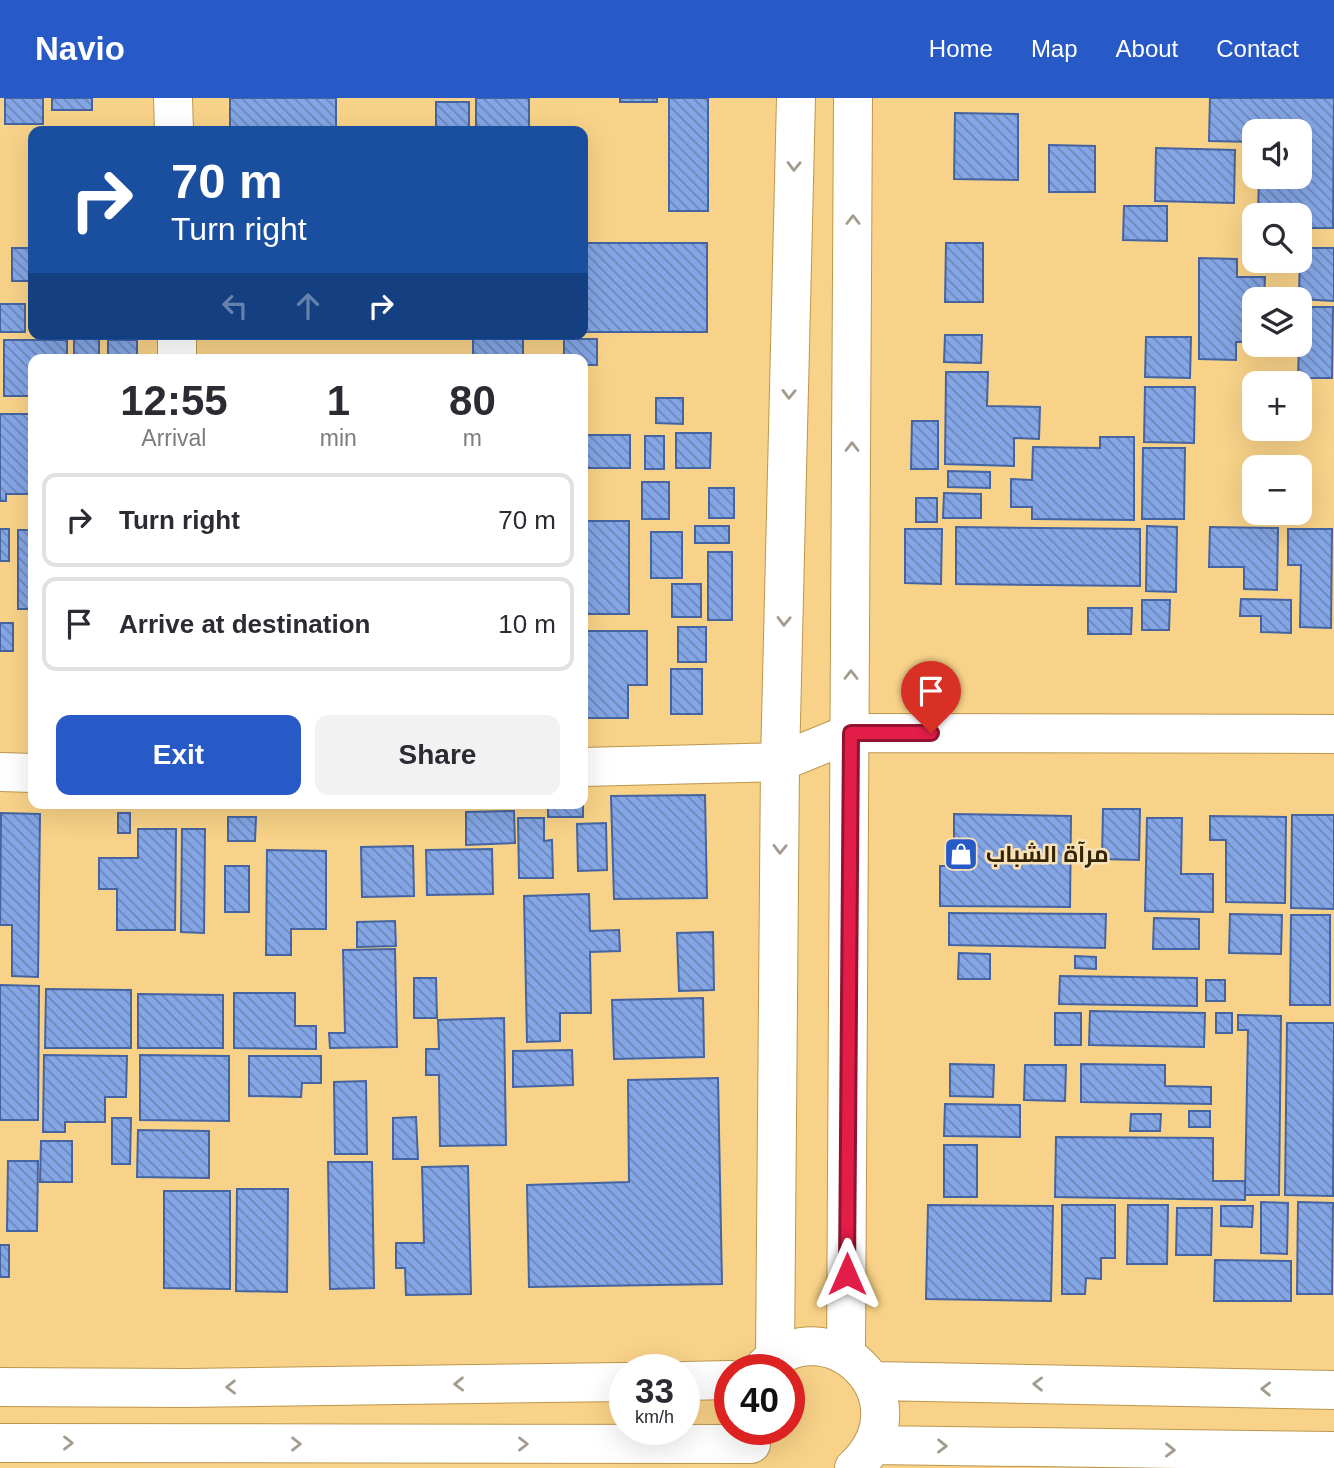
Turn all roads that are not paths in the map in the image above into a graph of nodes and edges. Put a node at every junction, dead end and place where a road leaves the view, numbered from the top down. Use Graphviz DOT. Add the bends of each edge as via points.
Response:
graph roads {
  1 [pos="173,98"];
  2 [pos="796,98"];
  3 [pos="853,98"];
  4 [pos="174,126"];
  5 [pos="851,733"];
  6 [pos="1334,734"];
  7 [pos="780,762"];
  8 [pos="588,766"];
  9 [pos="0,772"];
  10 [pos="28,773"];
  11 [pos="768,1354"];
  12 [pos="785,1354"];
  13 [pos="859,1368"];
  14 [pos="609,1382"];
  15 [pos="0,1387"];
  16 [pos="1334,1390"];
  17 [pos="0,1443"];
  18 [pos="756,1447"];
  19 [pos="1334,1451"];
  20 [pos="226,1456"];
  21 [pos="864,1457"];
  1 -- 4 [label="street"];
  2 -- 7 [label="street, one-way"];
  5 -- 3 [label="street, one-way"];
  5 -- 6 [label="street"];
  5 -- 7 [label="street"];
  5 -- 13 [label="street"];
  7 -- 8 [label="street"];
  7 -- 11 [label="street, one-way"];
  9 -- 10 [label="street"];
  12 -- 13 [label="street" via="811,1346 829,1348"];
  16 -- 13 [label="street, one-way"];
  13 -- 21 [label="street" via="878,1397 881,1413"];
  14 -- 15 [label="street, one-way"];
  17 -- 20 [label="street, one-way"];
  20 -- 18 [label="street, one-way"];
  21 -- 19 [label="street, one-way"];
}
